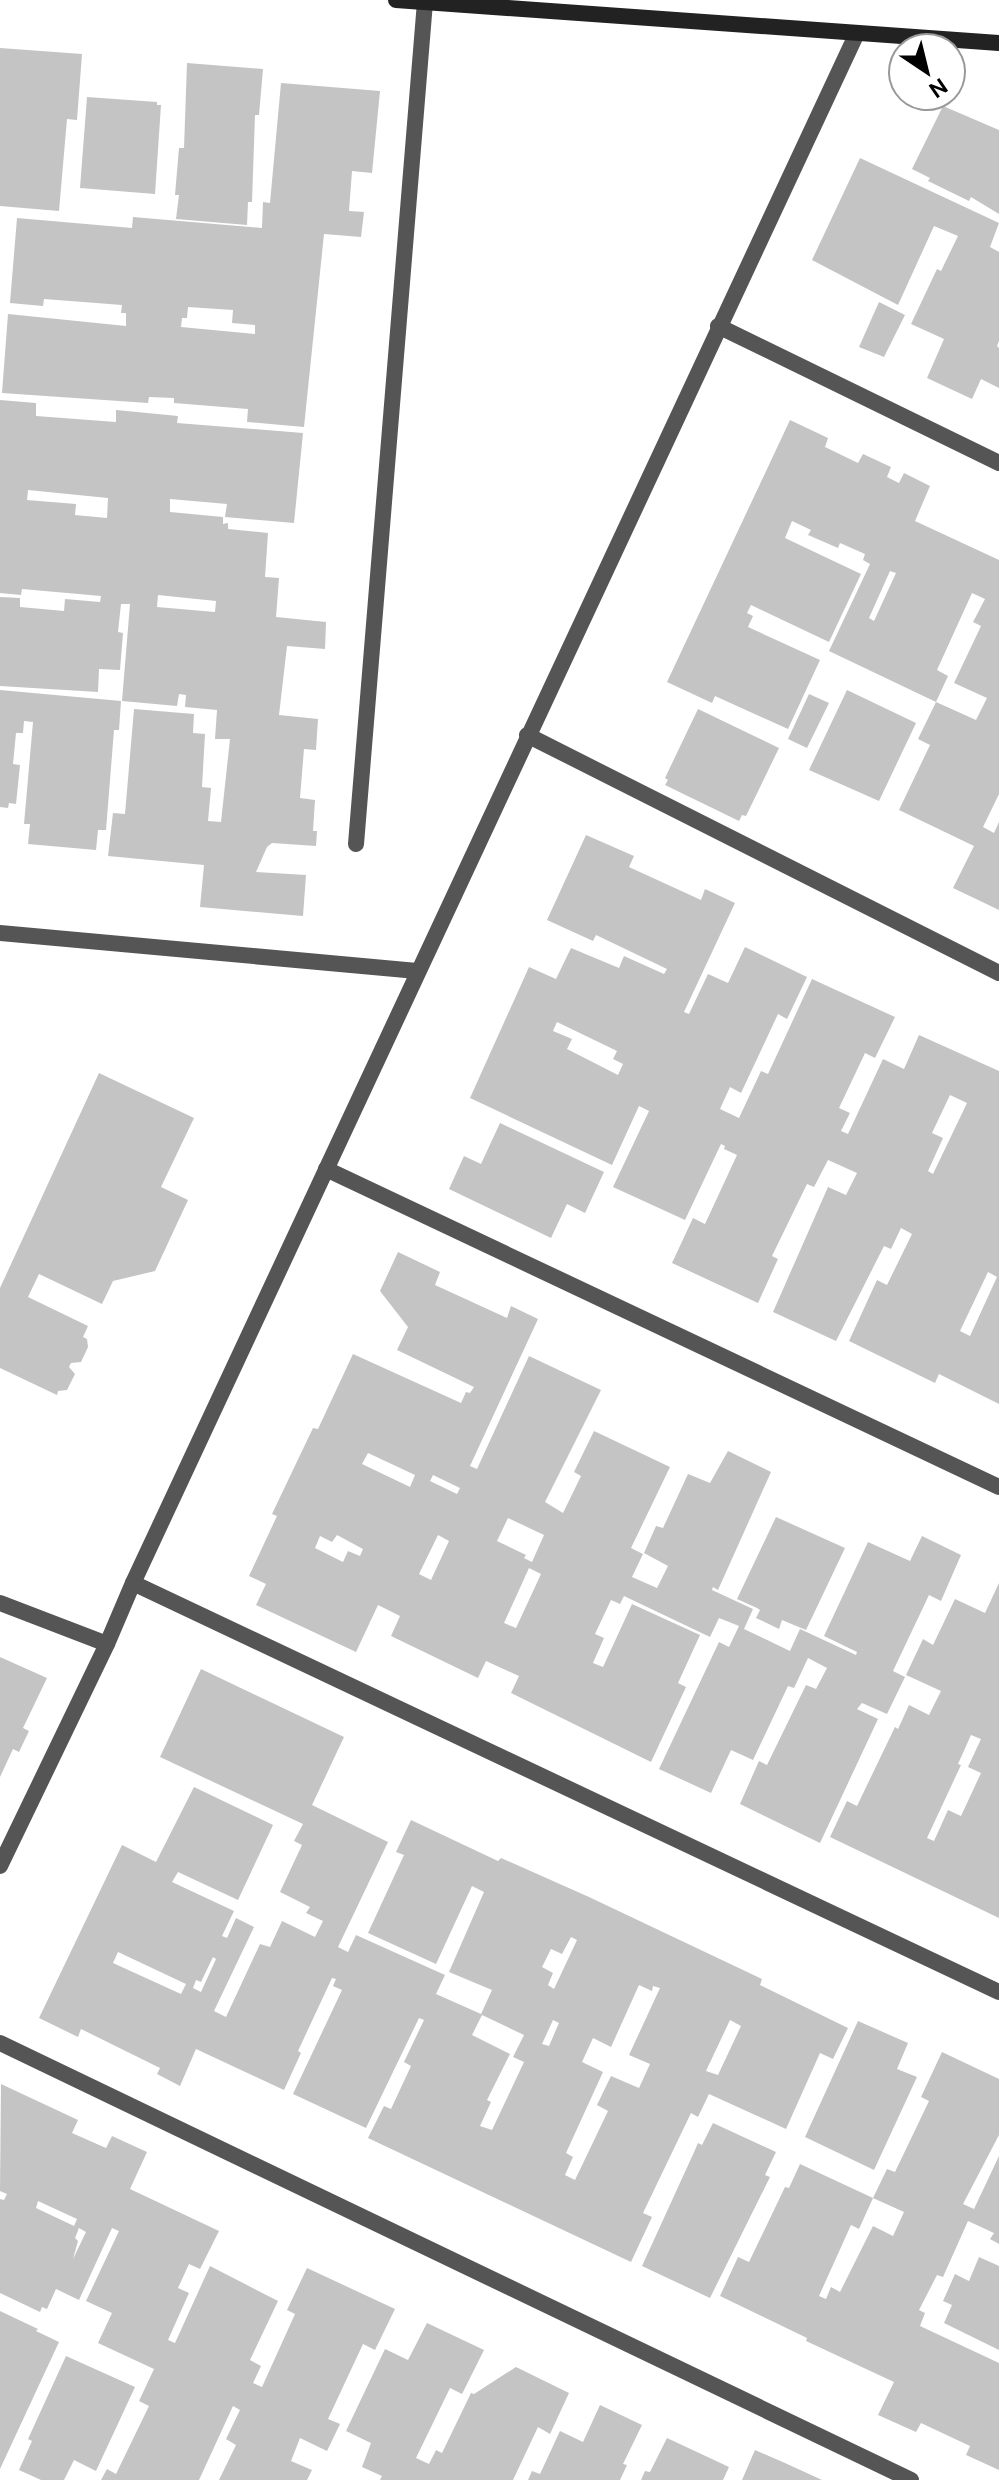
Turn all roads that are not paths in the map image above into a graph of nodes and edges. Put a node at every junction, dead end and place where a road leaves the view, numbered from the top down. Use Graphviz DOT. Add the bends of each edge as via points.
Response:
graph roads {
  1 [pos="396,0"];
  2 [pos="425,2"];
  3 [pos="857,33"];
  4 [pos="999,43"];
  5 [pos="718,326"];
  6 [pos="999,463"];
  7 [pos="527,735"];
  8 [pos="356,844"];
  9 [pos="0,933"];
  10 [pos="417,971"];
  11 [pos="999,973"];
  12 [pos="326,1169"];
  13 [pos="999,1487"];
  14 [pos="133,1583"];
  15 [pos="0,1603"];
  16 [pos="107,1644"];
  17 [pos="0,1866"];
  18 [pos="999,1992"];
  19 [pos="0,2043"];
  20 [pos="911,2480"];
  1 -- 2 [label="street"];
  2 -- 3 [label="street"];
  2 -- 8 [label="street"];
  3 -- 4 [label="street"];
  3 -- 5 [label="street"];
  5 -- 6 [label="street"];
  5 -- 7 [label="street"];
  7 -- 10 [label="street"];
  7 -- 11 [label="street"];
  9 -- 10 [label="street"];
  10 -- 12 [label="street"];
  12 -- 13 [label="street"];
  12 -- 14 [label="street"];
  14 -- 16 [label="street"];
  14 -- 18 [label="street"];
  15 -- 16 [label="street"];
  16 -- 17 [label="street"];
  19 -- 20 [label="street"];
}
